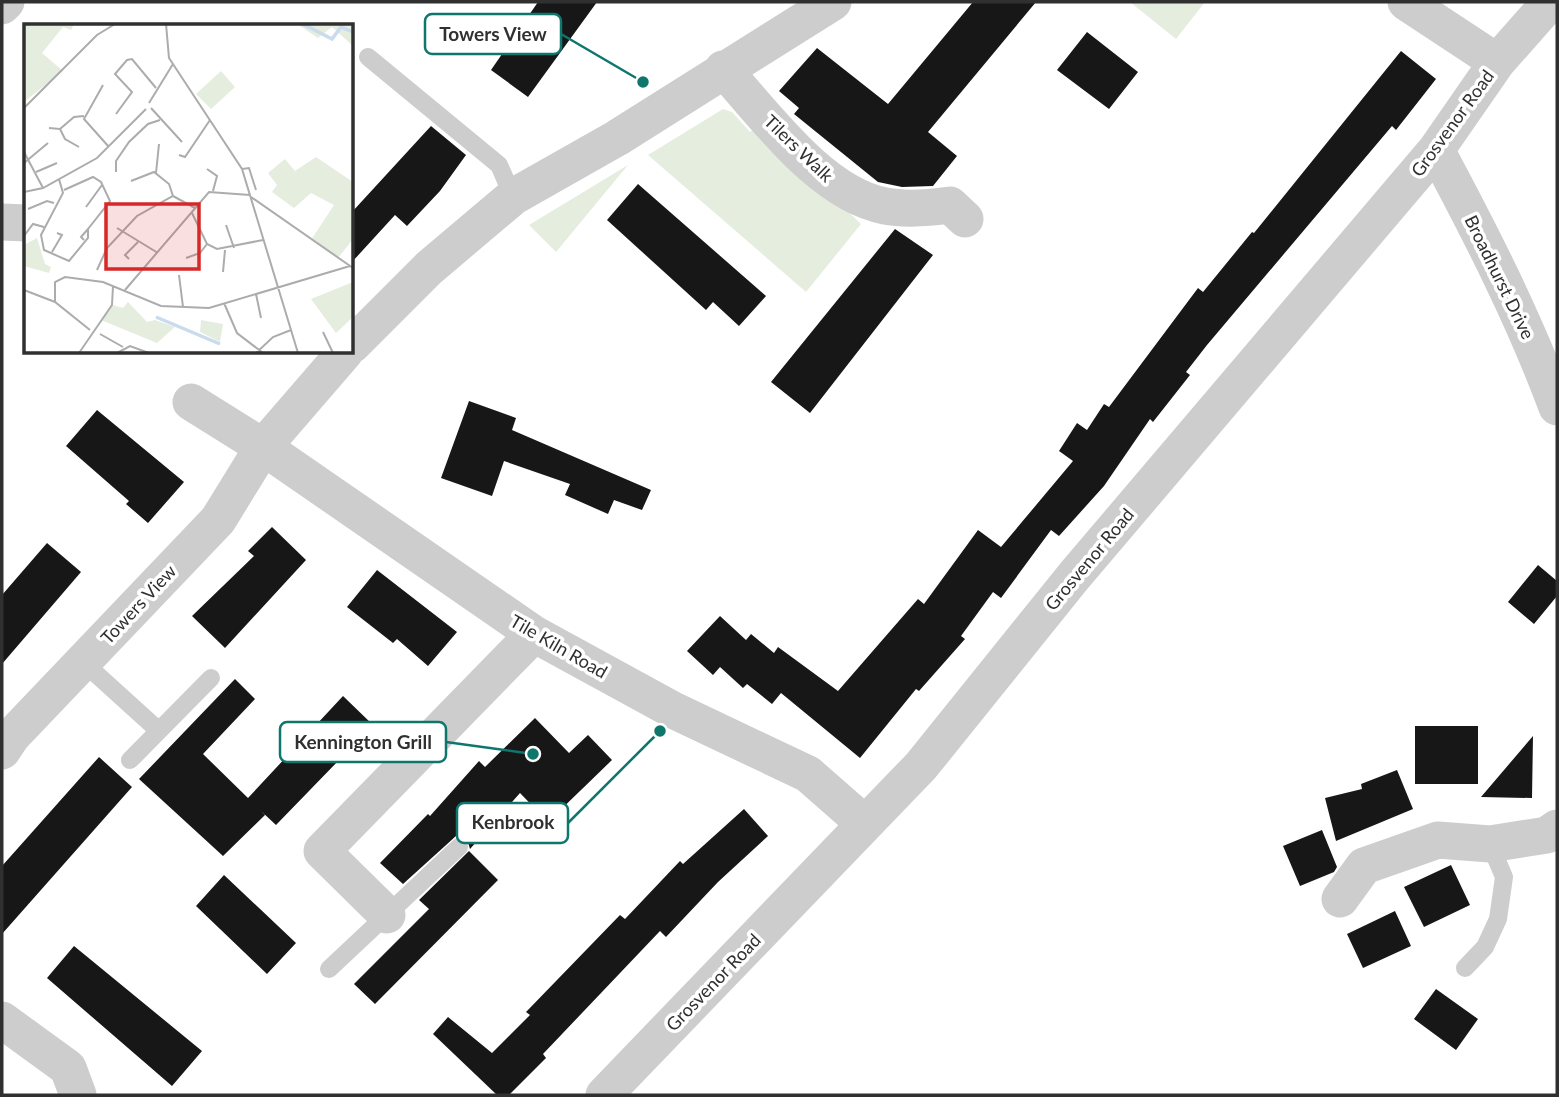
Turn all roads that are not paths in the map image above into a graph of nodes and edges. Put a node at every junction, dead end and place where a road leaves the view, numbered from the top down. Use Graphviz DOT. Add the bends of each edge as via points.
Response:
graph roads {
  1 [pos="6,2"];
  2 [pos="833,2"];
  3 [pos="1406,2"];
  4 [pos="1550,2"];
  5 [pos="2,6"];
  6 [pos="368,57"];
  7 [pos="1497,62"];
  8 [pos="723,69"];
  9 [pos="1436,150"];
  10 [pos="513,197"];
  11 [pos="965,219"];
  12 [pos="2,222"];
  13 [pos="24,223"];
  14 [pos="354,343"];
  15 [pos="343,354"];
  16 [pos="191,402"];
  17 [pos="1557,407"];
  18 [pos="263,447"];
  19 [pos="534,634"];
  20 [pos="83,662"];
  21 [pos="211,678"];
  22 [pos="158,730"];
  23 [pos="2,751"];
  24 [pos="130,760"];
  25 [pos="865,824"];
  26 [pos="1557,828"];
  27 [pos="1490,844"];
  28 [pos="460,847"];
  29 [pos="1340,899"];
  30 [pos="387,915"];
  31 [pos="1465,968"];
  32 [pos="329,969"];
  33 [pos="2,1020"];
  34 [pos="78,1095"];
  35 [pos="604,1095"];
  1 -- 5 [label="street"];
  2 -- 8 [label="street"];
  3 -- 7 [label="street"];
  4 -- 7 [label="street, Grosvenor Road"];
  6 -- 10 [label="lane" via="499,165"];
  7 -- 9 [label="street, Grosvenor Road"];
  8 -- 10 [label="street" via="617,138"];
  8 -- 11 [label="street, Tilers Walk" via="805,159 838,186 884,206 950,205"];
  9 -- 17 [label="street, Broadhurst Drive" via="1536,351"];
  9 -- 25 [label="street, Grosvenor Road" via="1074,576 921,766"];
  10 -- 14 [label="street" via="429,268"];
  12 -- 13 [label="street"];
  15 -- 18 [label="street, Towers View"];
  16 -- 18 [label="street"];
  18 -- 19 [label="street, Tile Kiln Road"];
  18 -- 20 [label="street, Towers View" via="218,520"];
  19 -- 25 [label="street, Tile Kiln Road" via="673,710 808,774"];
  19 -- 30 [label="street" via="321,851"];
  20 -- 22 [label="lane"];
  20 -- 23 [label="street, Towers View"];
  21 -- 22 [label="lane"];
  22 -- 24 [label="lane"];
  25 -- 35 [label="street, Grosvenor Road"];
  26 -- 27 [label="street" via="1547,835"];
  27 -- 29 [label="street" via="1438,840 1364,866"];
  27 -- 31 [label="lane" via="1504,877 1498,919 1485,947"];
  28 -- 30 [label="lane"];
  30 -- 32 [label="lane"];
  33 -- 34 [label="street" via="68,1068"];
}
